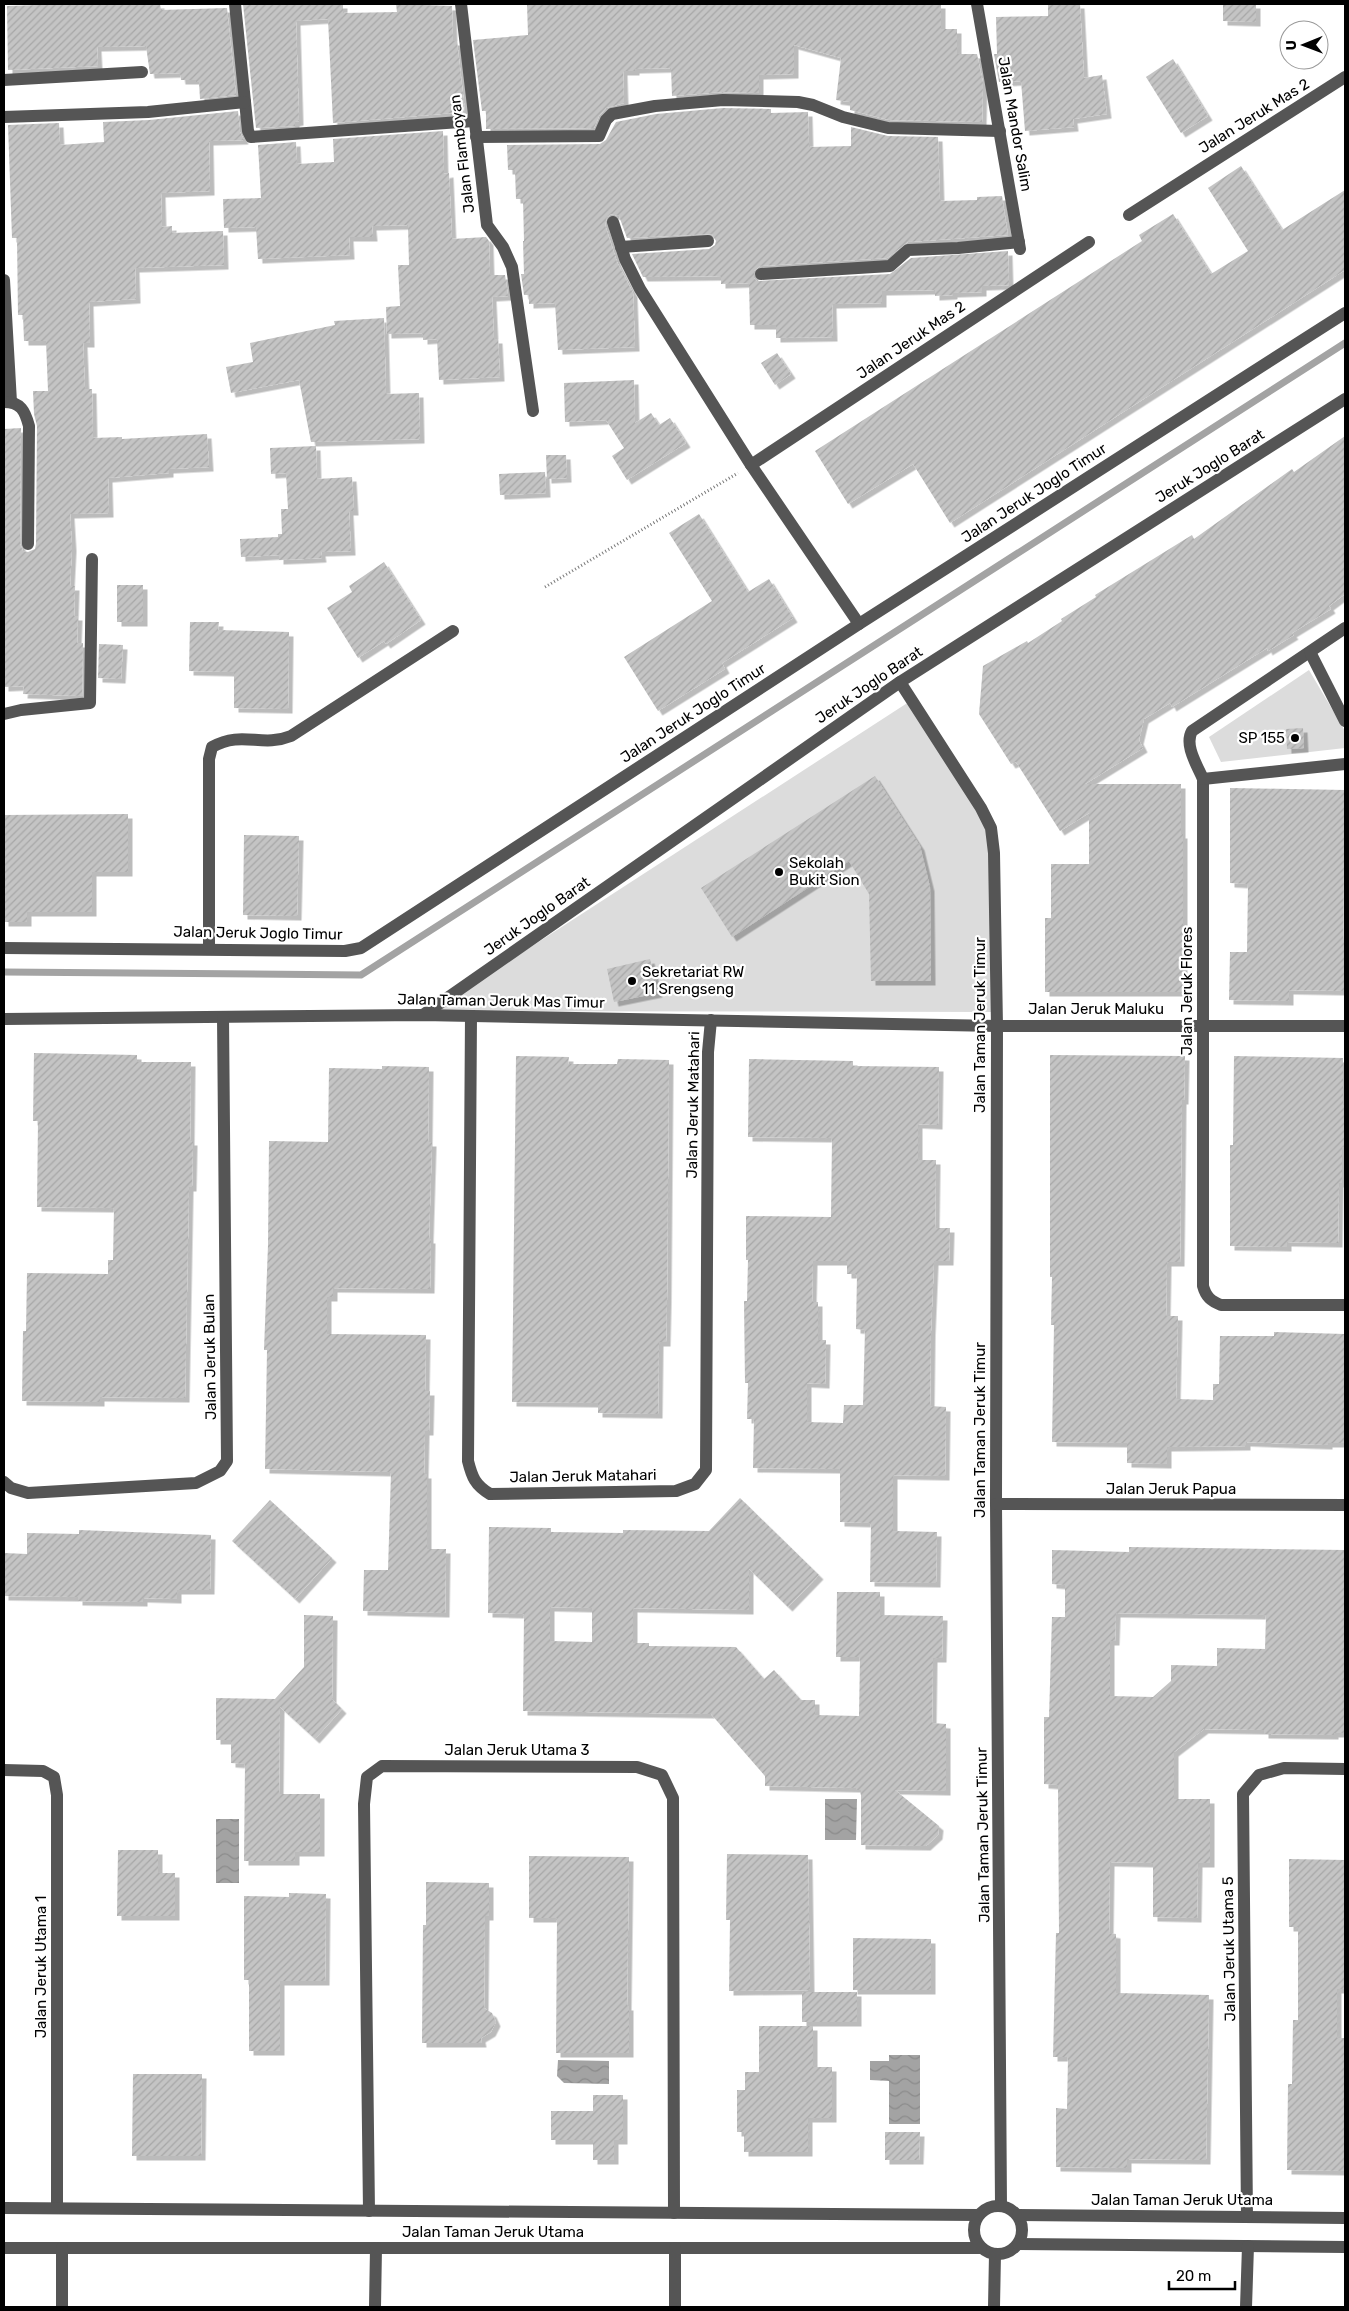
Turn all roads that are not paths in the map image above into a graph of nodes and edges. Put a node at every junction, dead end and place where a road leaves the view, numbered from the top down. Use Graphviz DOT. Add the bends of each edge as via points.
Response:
graph roads {
  1 [pos="235,4"];
  2 [pos="461,4"];
  3 [pos="977,4"];
  4 [pos="142,72"];
  5 [pos="1345,77"];
  6 [pos="4,80"];
  7 [pos="245,102"];
  8 [pos="4,117"];
  9 [pos="474,121"];
  10 [pos="1000,131"];
  11 [pos="476,137"];
  12 [pos="1129,215"];
  13 [pos="613,222"];
  14 [pos="708,241"];
  15 [pos="1089,242"];
  16 [pos="621,247"];
  17 [pos="761,274"];
  18 [pos="4,280"];
  19 [pos="1345,313"];
  20 [pos="1345,400"];
  21 [pos="7,402"];
  22 [pos="533,411"];
  23 [pos="751,466"];
  24 [pos="28,544"];
  25 [pos="92,559"];
  26 [pos="859,624"];
  27 [pos="1345,628"];
  28 [pos="453,631"];
  29 [pos="1310,652"];
  30 [pos="900,682"];
  31 [pos="4,714"];
  32 [pos="1345,721"];
  33 [pos="1345,764"];
  34 [pos="1203,779"];
  35 [pos="4,948"];
  36 [pos="209,948"];
  37 [pos="424,1015"];
  38 [pos="471,1016"];
  39 [pos="223,1017"];
  40 [pos="4,1019"];
  41 [pos="711,1020"];
  42 [pos="1204,1025"];
  43 [pos="997,1026"];
  44 [pos="1345,1026"];
  45 [pos="1345,1305"];
  46 [pos="4,1482"];
  47 [pos="996,1504"];
  48 [pos="1345,1505"];
  49 [pos="1345,1768"];
  50 [pos="4,1770"];
  51 [pos="1000,2205"];
  52 [pos="4,2208"];
  53 [pos="57,2208"];
  54 [pos="368,2211"];
  55 [pos="674,2213"];
  56 [pos="978,2215"];
  57 [pos="1018,2215"];
  58 [pos="1247,2217"];
  59 [pos="1345,2218"];
  60 [pos="1018,2244"];
  61 [pos="1248,2246"];
  62 [pos="1345,2247"];
  63 [pos="4,2248"];
  64 [pos="62,2248"];
  65 [pos="376,2248"];
  66 [pos="676,2248"];
  67 [pos="981,2248"];
  68 [pos="995,2254"];
  69 [pos="62,2307"];
  70 [pos="375,2307"];
  71 [pos="674,2307"];
  72 [pos="994,2307"];
  73 [pos="1246,2307"];
  1 -- 7 [label="street"];
  2 -- 9 [label="street, Jalan Flamboyan"];
  3 -- 10 [label="street, Jalan Mandor Salim"];
  4 -- 6 [label="street"];
  5 -- 12 [label="street, Jalan Jeruk Mas 2"];
  7 -- 8 [label="street" via="148,112"];
  7 -- 9 [label="street" via="251,137"];
  9 -- 11 [label="street, Jalan Flamboyan"];
  10 -- 11 [label="street" via="888,128 798,102 723,100 612,114 599,136"];
  10 -- 17 [label="street, Jalan Mandor Salim" via="1020,245 908,250 890,266"];
  11 -- 22 [label="street, Jalan Flamboyan" via="487,225 512,267"];
  13 -- 16 [label="street"];
  14 -- 16 [label="street"];
  15 -- 23 [label="street, Jalan Jeruk Mas 2"];
  16 -- 23 [label="street" via="640,289"];
  18 -- 21 [label="street"];
  19 -- 26 [label="street, Jalan Jeruk Joglo Timur"];
  20 -- 30 [label="street, Jeruk Joglo Barat"];
  21 -- 24 [label="street" via="21,407 29,426"];
  23 -- 26 [label="street"];
  25 -- 31 [label="street" via="90,703"];
  26 -- 36 [label="street, Jalan Jeruk Joglo Timur" via="361,948 345,951"];
  27 -- 29 [label="street, Jalan Jeruk Flores"];
  28 -- 36 [label="street" via="291,736 272,742 236,738 212,747 209,759"];
  29 -- 32 [label="street"];
  29 -- 34 [label="street, Jalan Jeruk Flores" via="1192,731 1189,745"];
  30 -- 37 [label="street, Jeruk Joglo Barat"];
  30 -- 43 [label="street, Jalan Taman Jeruk Timur" via="991,828"];
  33 -- 34 [label="street"];
  34 -- 42 [label="street, Jalan Jeruk Flores"];
  35 -- 36 [label="street, Jalan Jeruk Joglo Timur"];
  37 -- 38 [label="street, Jalan Taman Jeruk Mas Timur"];
  37 -- 39 [label="street, Jalan Taman Jeruk Mas Timur"];
  38 -- 41 [label="street, Jalan Taman Jeruk Mas Timur"];
  38 -- 41 [label="street, Jalan Jeruk Matahari" via="468,1461 472,1480 490,1494 676,1491 694,1484 706,1470 708,1062"];
  39 -- 40 [label="street, Jalan Taman Jeruk Mas Timur"];
  39 -- 46 [label="street, Jalan Jeruk Bulan" via="227,1461 220,1471 196,1483 28,1493 11,1488"];
  41 -- 43 [label="street, Jalan Taman Jeruk Mas Timur"];
  42 -- 43 [label="street, Jalan Jeruk Maluku"];
  42 -- 44 [label="street, Jalan Jeruk Maluku"];
  42 -- 45 [label="street, Jalan Jeruk Flores" via="1205,1295 1221,1305"];
  43 -- 47 [label="street, Jalan Taman Jeruk Timur"];
  47 -- 48 [label="street, Jalan Jeruk Papua"];
  47 -- 51 [label="street, Jalan Taman Jeruk Timur"];
  49 -- 58 [label="street, Jalan Jeruk Utama 5" via="1284,1768 1259,1775 1243,1794"];
  50 -- 53 [label="street, Jalan Jeruk Utama 1" via="43,1771 54,1777 57,1795"];
  51 -- 56 [label="street" via="984,2209"];
  51 -- 57 [label="street"];
  52 -- 53 [label="street, Jalan Taman Jeruk Utama"];
  53 -- 54 [label="street, Jalan Taman Jeruk Utama"];
  54 -- 55 [label="street, Jalan Taman Jeruk Utama"];
  54 -- 55 [label="street, Jalan Jeruk Utama 3" via="364,1804 367,1777 382,1766 637,1767 662,1775 673,1798"];
  55 -- 56 [label="street, Jalan Taman Jeruk Utama"];
  56 -- 67 [label="street" via="974,2232"];
  57 -- 58 [label="street, Jalan Taman Jeruk Utama"];
  57 -- 60 [label="street" via="1022,2225"];
  58 -- 59 [label="street, Jalan Taman Jeruk Utama"];
  60 -- 61 [label="street"];
  60 -- 68 [label="street" via="1012,2251"];
  61 -- 62 [label="street"];
  61 -- 73 [label="street"];
  63 -- 64 [label="street, Jalan Taman Jeruk Utama"];
  64 -- 65 [label="street, Jalan Taman Jeruk Utama"];
  64 -- 69 [label="street"];
  65 -- 66 [label="street, Jalan Taman Jeruk Utama"];
  65 -- 70 [label="street"];
  66 -- 67 [label="street, Jalan Taman Jeruk Utama"];
  66 -- 71 [label="street"];
  67 -- 68 [label="street"];
  68 -- 72 [label="street"];
}
